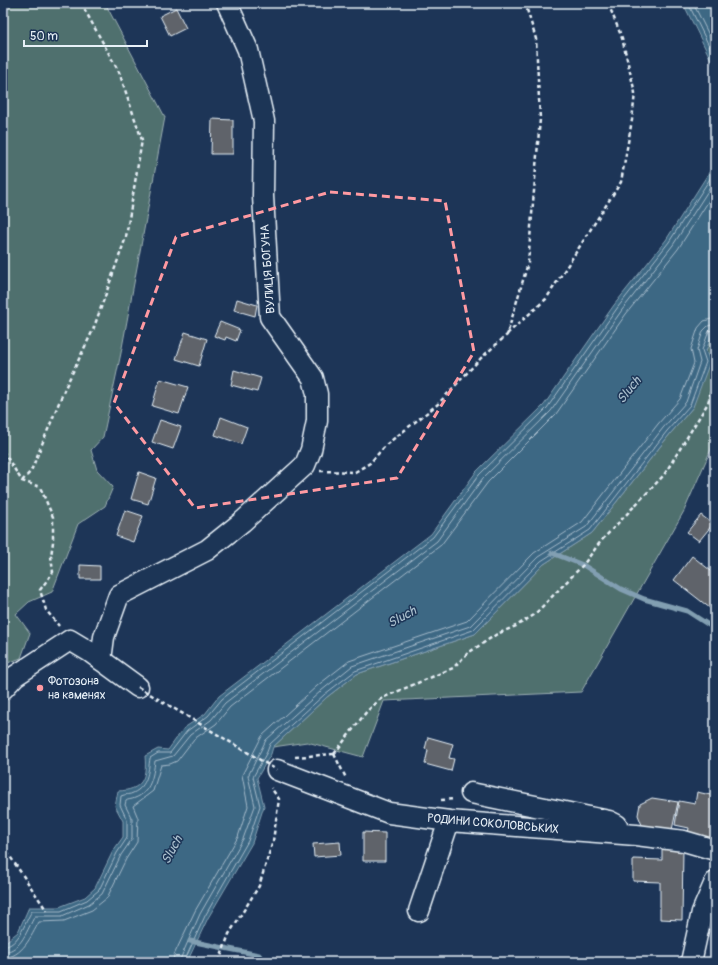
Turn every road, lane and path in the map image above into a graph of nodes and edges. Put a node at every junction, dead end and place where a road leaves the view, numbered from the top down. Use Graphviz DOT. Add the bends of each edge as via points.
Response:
graph roads {
  1 [pos="81,3"];
  2 [pos="227,3"];
  3 [pos="525,3"];
  4 [pos="608,3"];
  5 [pos="507,335"];
  6 [pos="715,375"];
  7 [pos="3,451"];
  8 [pos="306,465"];
  9 [pos="22,481"];
  10 [pos="70,640"];
  11 [pos="101,660"];
  12 [pos="138,688"];
  13 [pos="3,689"];
  14 [pos="334,754"];
  15 [pos="276,769"];
  16 [pos="345,776"];
  17 [pos="471,793"];
  18 [pos="449,821"];
  19 [pos="636,835"];
  20 [pos="3,846"];
  21 [pos="715,850"];
  22 [pos="715,882"];
  23 [pos="46,911"];
  24 [pos="419,911"];
  25 [pos="219,962"];
  26 [pos="691,962"];
  1 -- 9 [label="path" via="119,72 142,140 123,244 93,330 65,388 31,471"];
  2 -- 8 [label="street, ВУЛИЦЯ БОГУНА" via="248,50 264,121 263,196 270,318 312,378 317,394 317,421"];
  3 -- 5 [label="path" via="536,39 540,119 528,263"];
  4 -- 5 [label="path" via="622,38 635,93 620,182 546,299"];
  5 -- 8 [label="path" via="481,358 438,404 387,444 370,463 355,472 324,472"];
  6 -- 14 [label="path" via="708,403 664,475 534,615 468,653 453,668 382,698 367,711"];
  7 -- 9 [label="path"];
  8 -- 11 [label="street" via="206,550 119,595 104,637"];
  9 -- 10 [label="path" via="40,488 53,516 53,572 40,590 46,610"];
  10 -- 11 [label="street"];
  10 -- 13 [label="street" via="15,676"];
  11 -- 12 [label="street"];
  12 -- 15 [label="path, bridge"];
  14 -- 15 [label="path"];
  14 -- 16 [label="path"];
  15 -- 18 [label="street, РОДИНИ СОКОЛОВСЬКИХ" via="389,813"];
  15 -- 25 [label="path" via="279,799 273,841 259,886 229,934"];
  17 -- 19 [label="street" via="609,821"];
  18 -- 19 [label="street, РОДИНИ СОКОЛОВСЬКИХ"];
  18 -- 24 [label="street"];
  19 -- 21 [label="street, РОДИНИ СОКОЛОВСЬКИХ" via="684,841"];
  20 -- 23 [label="path"];
  22 -- 26 [label="street" via="702,912"];
}
